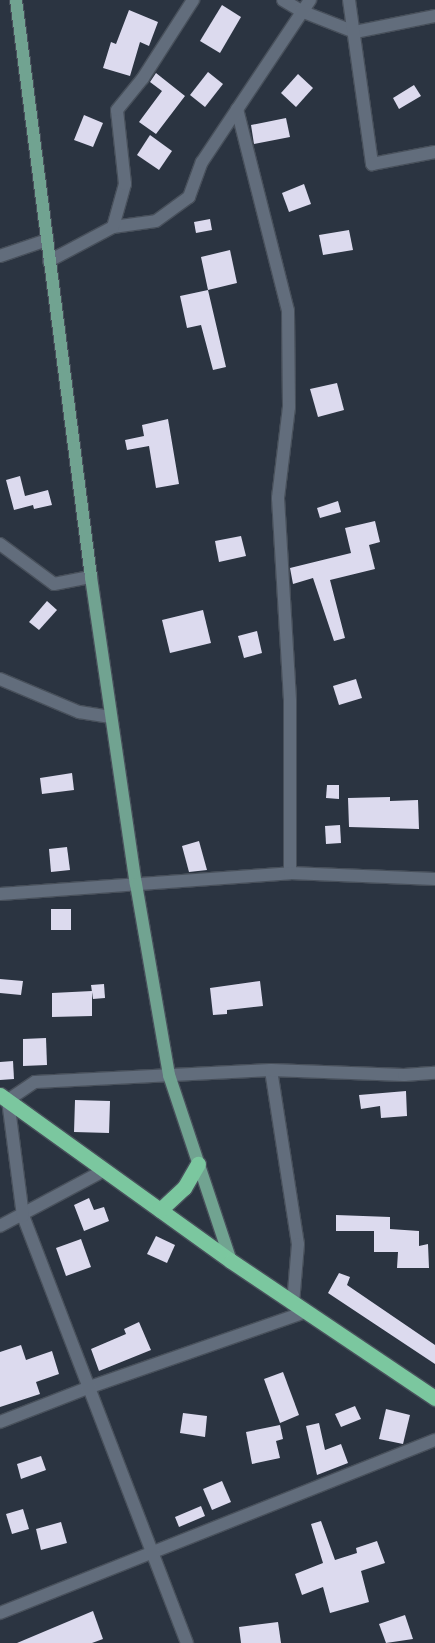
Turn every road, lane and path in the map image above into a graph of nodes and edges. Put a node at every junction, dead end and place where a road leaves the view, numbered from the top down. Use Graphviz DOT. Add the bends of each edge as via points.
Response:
graph roads {
  1 [pos="16,0"];
  2 [pos="193,0"];
  3 [pos="283,0"];
  4 [pos="310,0"];
  5 [pos="349,0"];
  6 [pos="301,11"];
  7 [pos="435,16"];
  8 [pos="355,32"];
  9 [pos="237,108"];
  10 [pos="435,152"];
  11 [pos="113,227"];
  12 [pos="47,240"];
  13 [pos="0,256"];
  14 [pos="49,261"];
  15 [pos="0,544"];
  16 [pos="91,577"];
  17 [pos="0,679"];
  18 [pos="111,717"];
  19 [pos="290,873"];
  20 [pos="435,879"];
  21 [pos="136,884"];
  22 [pos="0,894"];
  23 [pos="271,1070"];
  24 [pos="435,1073"];
  25 [pos="169,1075"];
  26 [pos="4,1098"];
  27 [pos="198,1164"];
  28 [pos="105,1170"];
  29 [pos="160,1210"];
  30 [pos="23,1216"];
  31 [pos="0,1226"];
  32 [pos="231,1261"];
  33 [pos="299,1308"];
  34 [pos="87,1388"];
  35 [pos="435,1398"];
  36 [pos="0,1422"];
  37 [pos="435,1440"];
  38 [pos="152,1551"];
  39 [pos="0,1613"];
  40 [pos="187,1643"];
  1 -- 12 [label="main road"];
  2 -- 11 [label="street" via="143,78 117,110 125,184"];
  3 -- 6 [label="street"];
  4 -- 6 [label="street"];
  5 -- 8 [label="street"];
  6 -- 8 [label="street"];
  6 -- 9 [label="street"];
  7 -- 8 [label="street"];
  8 -- 10 [label="street" via="372,164"];
  9 -- 11 [label="street" via="202,162 189,198 156,221"];
  9 -- 19 [label="street" via="288,311 289,407 278,498 290,701"];
  11 -- 14 [label="street"];
  12 -- 13 [label="street"];
  12 -- 14 [label="main road"];
  14 -- 16 [label="main road"];
  15 -- 16 [label="street" via="54,584"];
  16 -- 18 [label="main road"];
  17 -- 18 [label="street" via="79,712"];
  18 -- 21 [label="main road"];
  19 -- 20 [label="street"];
  19 -- 21 [label="street"];
  21 -- 22 [label="street"];
  21 -- 25 [label="main road"];
  23 -- 24 [label="street" via="404,1075"];
  23 -- 25 [label="street"];
  23 -- 33 [label="street" via="298,1244"];
  25 -- 26 [label="street" via="34,1082"];
  25 -- 27 [label="main road"];
  26 -- 28 [label="highway"];
  26 -- 30 [label="street"];
  27 -- 29 [label="highway" via="184,1188"];
  27 -- 32 [label="main road"];
  28 -- 29 [label="highway"];
  28 -- 30 [label="street"];
  29 -- 32 [label="highway"];
  30 -- 31 [label="street"];
  30 -- 34 [label="street"];
  32 -- 33 [label="highway"];
  33 -- 34 [label="street"];
  33 -- 35 [label="highway"];
  34 -- 36 [label="street"];
  34 -- 38 [label="street"];
  37 -- 38 [label="street"];
  38 -- 39 [label="street"];
  38 -- 40 [label="street"];
}
